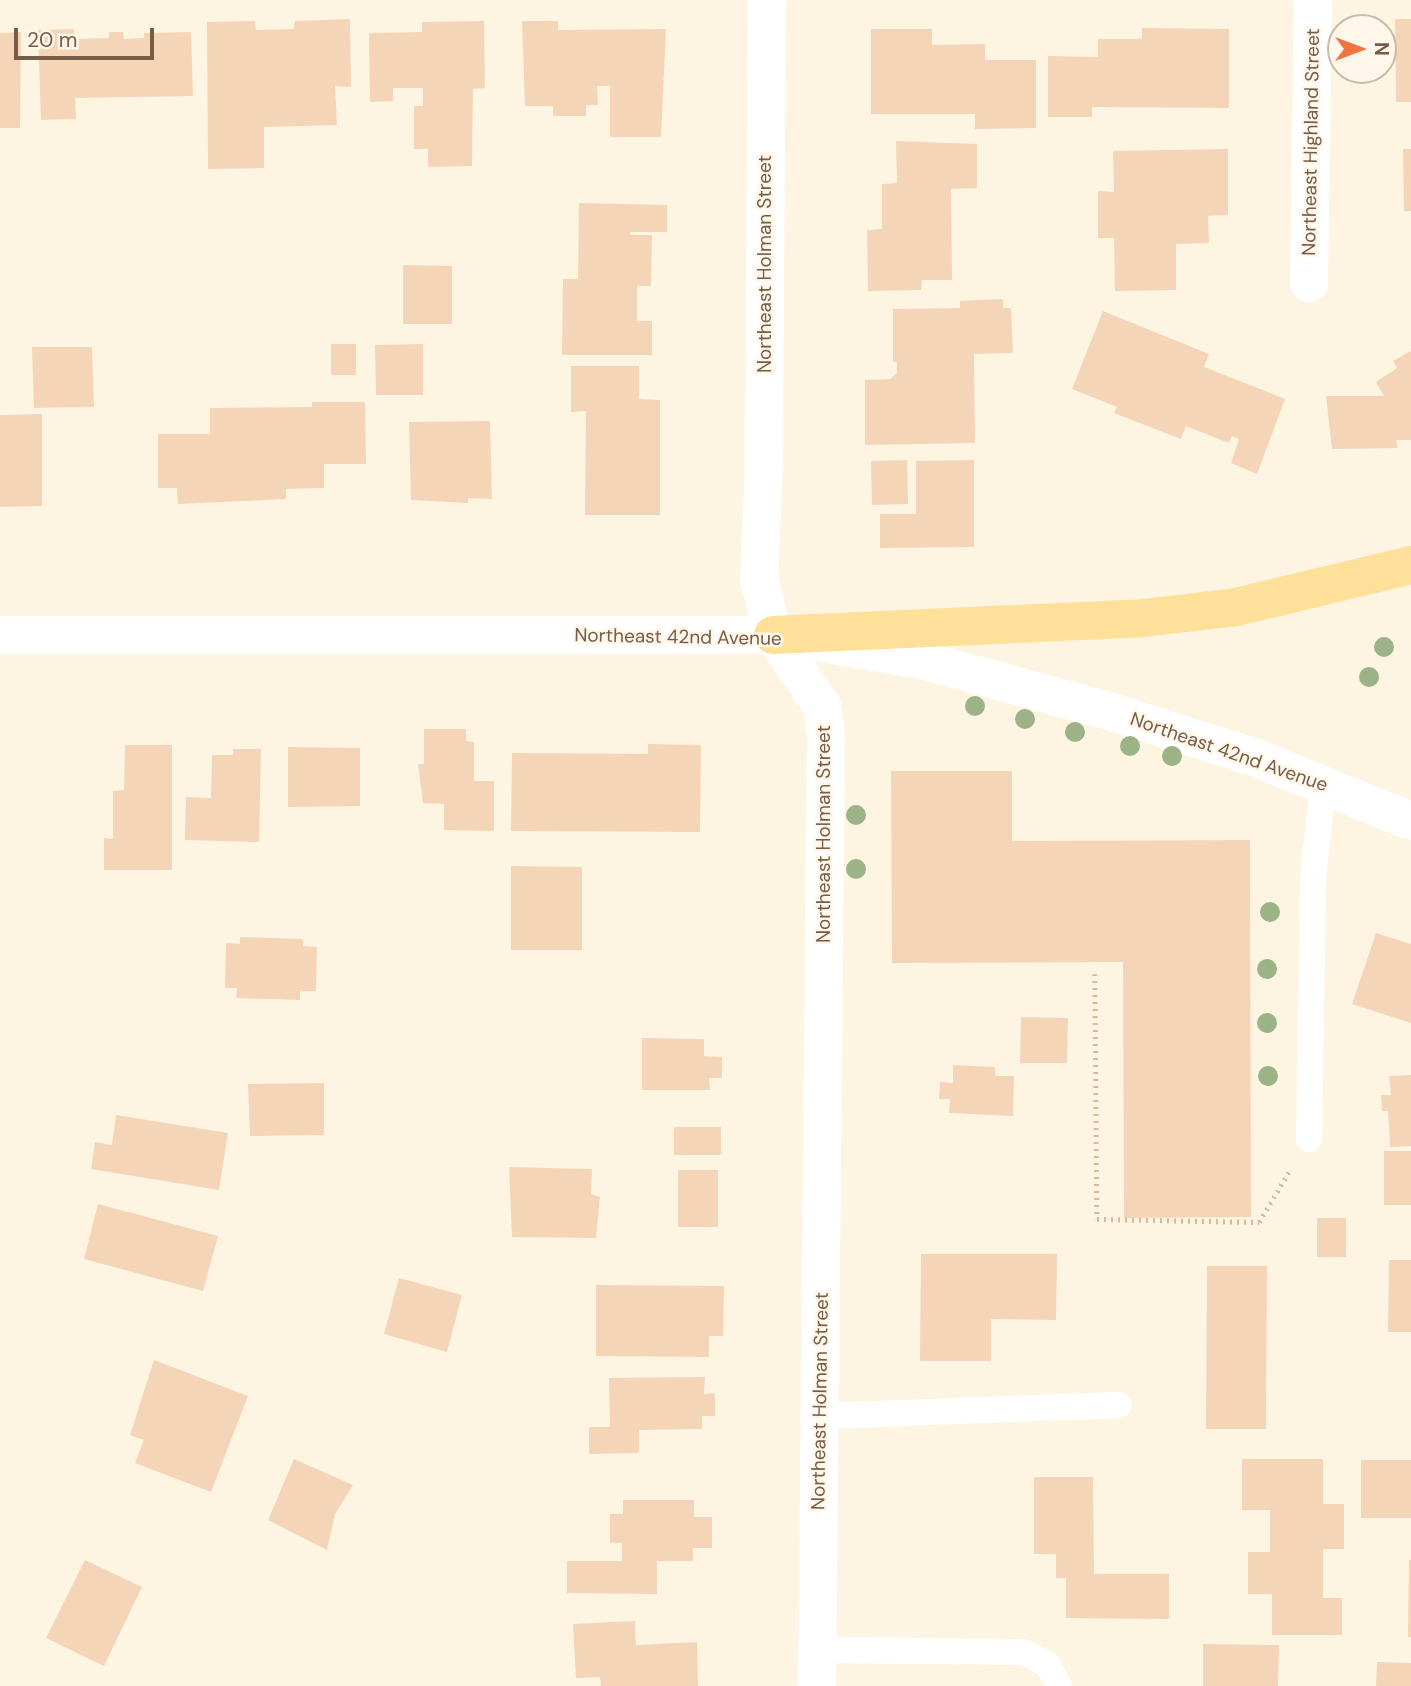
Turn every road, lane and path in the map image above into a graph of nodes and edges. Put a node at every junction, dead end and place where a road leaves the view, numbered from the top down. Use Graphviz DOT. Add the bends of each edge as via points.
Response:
graph roads {
  1 [pos="767,0"];
  2 [pos="1312,0"];
  3 [pos="1309,283"];
  4 [pos="1411,565"];
  5 [pos="0,635"];
  6 [pos="773,635"];
  7 [pos="1323,784"];
  8 [pos="1411,821"];
  9 [pos="1095,974"];
  10 [pos="1309,1139"];
  11 [pos="1119,1405"];
  12 [pos="820,1416"];
  13 [pos="818,1668"];
  14 [pos="1059,1686"];
  1 -- 6 [label="street, Northeast Holman Street" via="759,578"];
  2 -- 3 [label="street, Northeast Highland Street"];
  4 -- 6 [label="main road" via="1236,607 1143,618"];
  5 -- 6 [label="street, Northeast 42nd Avenue"];
  6 -- 7 [label="street, Northeast 42nd Avenue" via="922,660 1195,737"];
  6 -- 12 [label="street, Northeast Holman Street" via="822,706 826,736"];
  7 -- 8 [label="street, Northeast 42nd Avenue"];
  7 -- 10 [label="lane" via="1313,879"];
  9 -- 10 [label="path" via="1097,1219 1259,1222"];
  11 -- 12 [label="lane"];
  12 -- 13 [label="street, Northeast Holman Street"];
  13 -- 14 [label="lane" via="1023,1651 1048,1665"];
}
